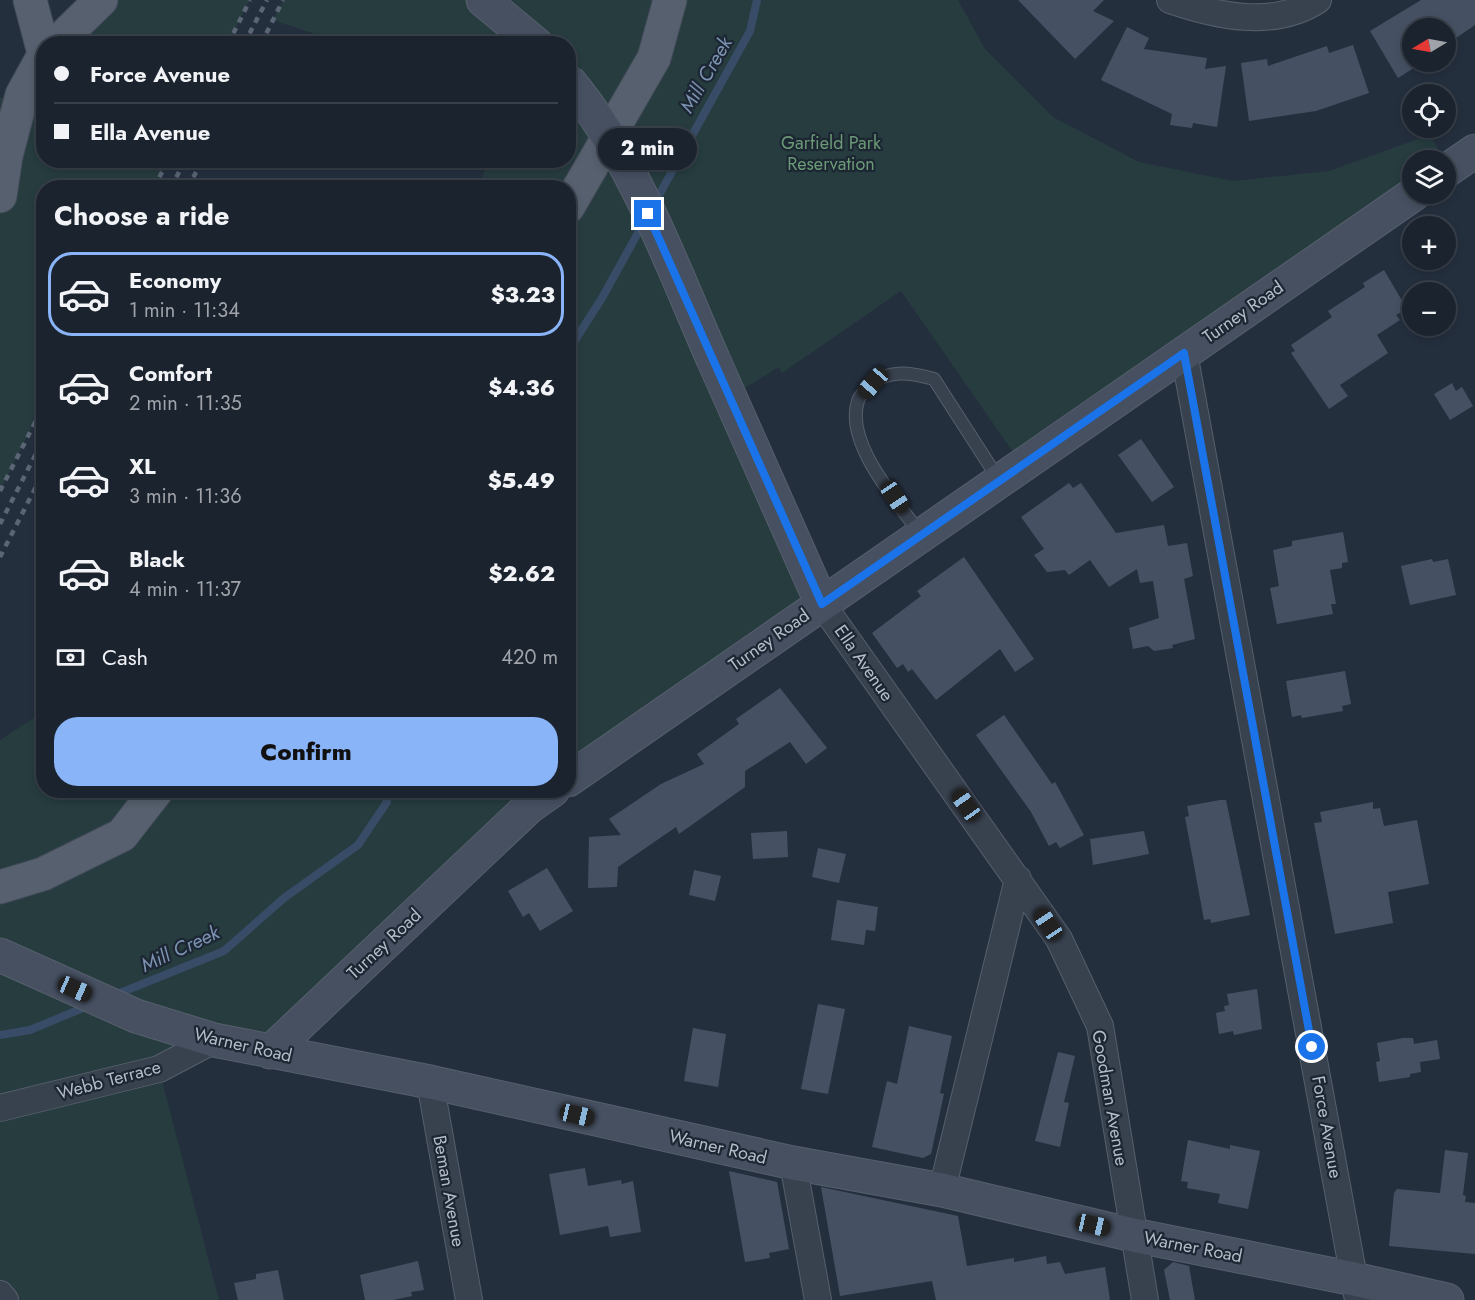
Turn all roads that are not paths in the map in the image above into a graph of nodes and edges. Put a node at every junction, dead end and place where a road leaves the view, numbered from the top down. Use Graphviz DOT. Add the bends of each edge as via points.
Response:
graph roads {
  1 [pos="30,0"];
  2 [pos="101,0"];
  3 [pos="483,0"];
  4 [pos="670,0"];
  5 [pos="1170,0"];
  6 [pos="1318,0"];
  7 [pos="39,36"];
  8 [pos="64,36"];
  9 [pos="526,36"];
  10 [pos="36,69"];
  11 [pos="576,90"];
  12 [pos="1475,151"];
  13 [pos="1456,164"];
  14 [pos="576,193"];
  15 [pos="0,196"];
  16 [pos="1402,202"];
  17 [pos="1184,353"];
  18 [pos="1000,481"];
  19 [pos="921,535"];
  20 [pos="822,604"];
  21 [pos="576,774"];
  22 [pos="151,798"];
  23 [pos="542,798"];
  24 [pos="1018,879"];
  25 [pos="0,887"];
  26 [pos="0,955"];
  27 [pos="214,1040"];
  28 [pos="270,1052"];
  29 [pos="430,1082"];
  30 [pos="0,1108"];
  31 [pos="793,1163"];
  32 [pos="942,1190"];
  33 [pos="1133,1235"];
  34 [pos="1356,1289"];
  35 [pos="0,1294"];
  36 [pos="4,1300"];
  37 [pos="469,1300"];
  38 [pos="818,1300"];
  39 [pos="1145,1300"];
  40 [pos="1448,1300"];
  1 -- 7 [label="main road"];
  2 -- 8 [label="main road"];
  3 -- 9 [label="main road"];
  4 -- 14 [label="main road" via="654,58"];
  5 -- 6 [label="street" via="1205,12 1242,17 1281,14"];
  10 -- 15 [label="main road" via="22,95"];
  11 -- 20 [label="main road, Ella Avenue, bridge" via="624,164"];
  12 -- 13 [label="main road"];
  16 -- 17 [label="main road, Turney Road"];
  17 -- 18 [label="main road, Turney Road"];
  17 -- 34 [label="street, Force Avenue"];
  18 -- 19 [label="main road, Turney Road"];
  18 -- 19 [label="lane" via="934,379 911,373 890,374 873,383 858,400 855,424 862,449"];
  19 -- 20 [label="main road, Turney Road"];
  20 -- 21 [label="main road, Turney Road"];
  20 -- 24 [label="street, Ella Avenue"];
  22 -- 25 [label="main road" via="122,835 43,874"];
  23 -- 28 [label="main road, Turney Road"];
  24 -- 32 [label="street"];
  24 -- 33 [label="street, Goodman Avenue" via="1059,939 1100,1026"];
  26 -- 27 [label="main road, Warner Road" via="136,1016"];
  27 -- 28 [label="main road, Warner Road"];
  27 -- 30 [label="street, Webb Terrace" via="159,1069"];
  28 -- 29 [label="main road, Warner Road"];
  29 -- 31 [label="main road, Warner Road"];
  29 -- 37 [label="street, Beman Avenue"];
  31 -- 32 [label="main road, Warner Road"];
  31 -- 38 [label="street"];
  32 -- 33 [label="main road, Warner Road"];
  33 -- 34 [label="main road, Warner Road"];
  33 -- 39 [label="street, Goodman Avenue"];
  34 -- 40 [label="main road, Warner Road"];
  35 -- 36 [label="street"];
}
